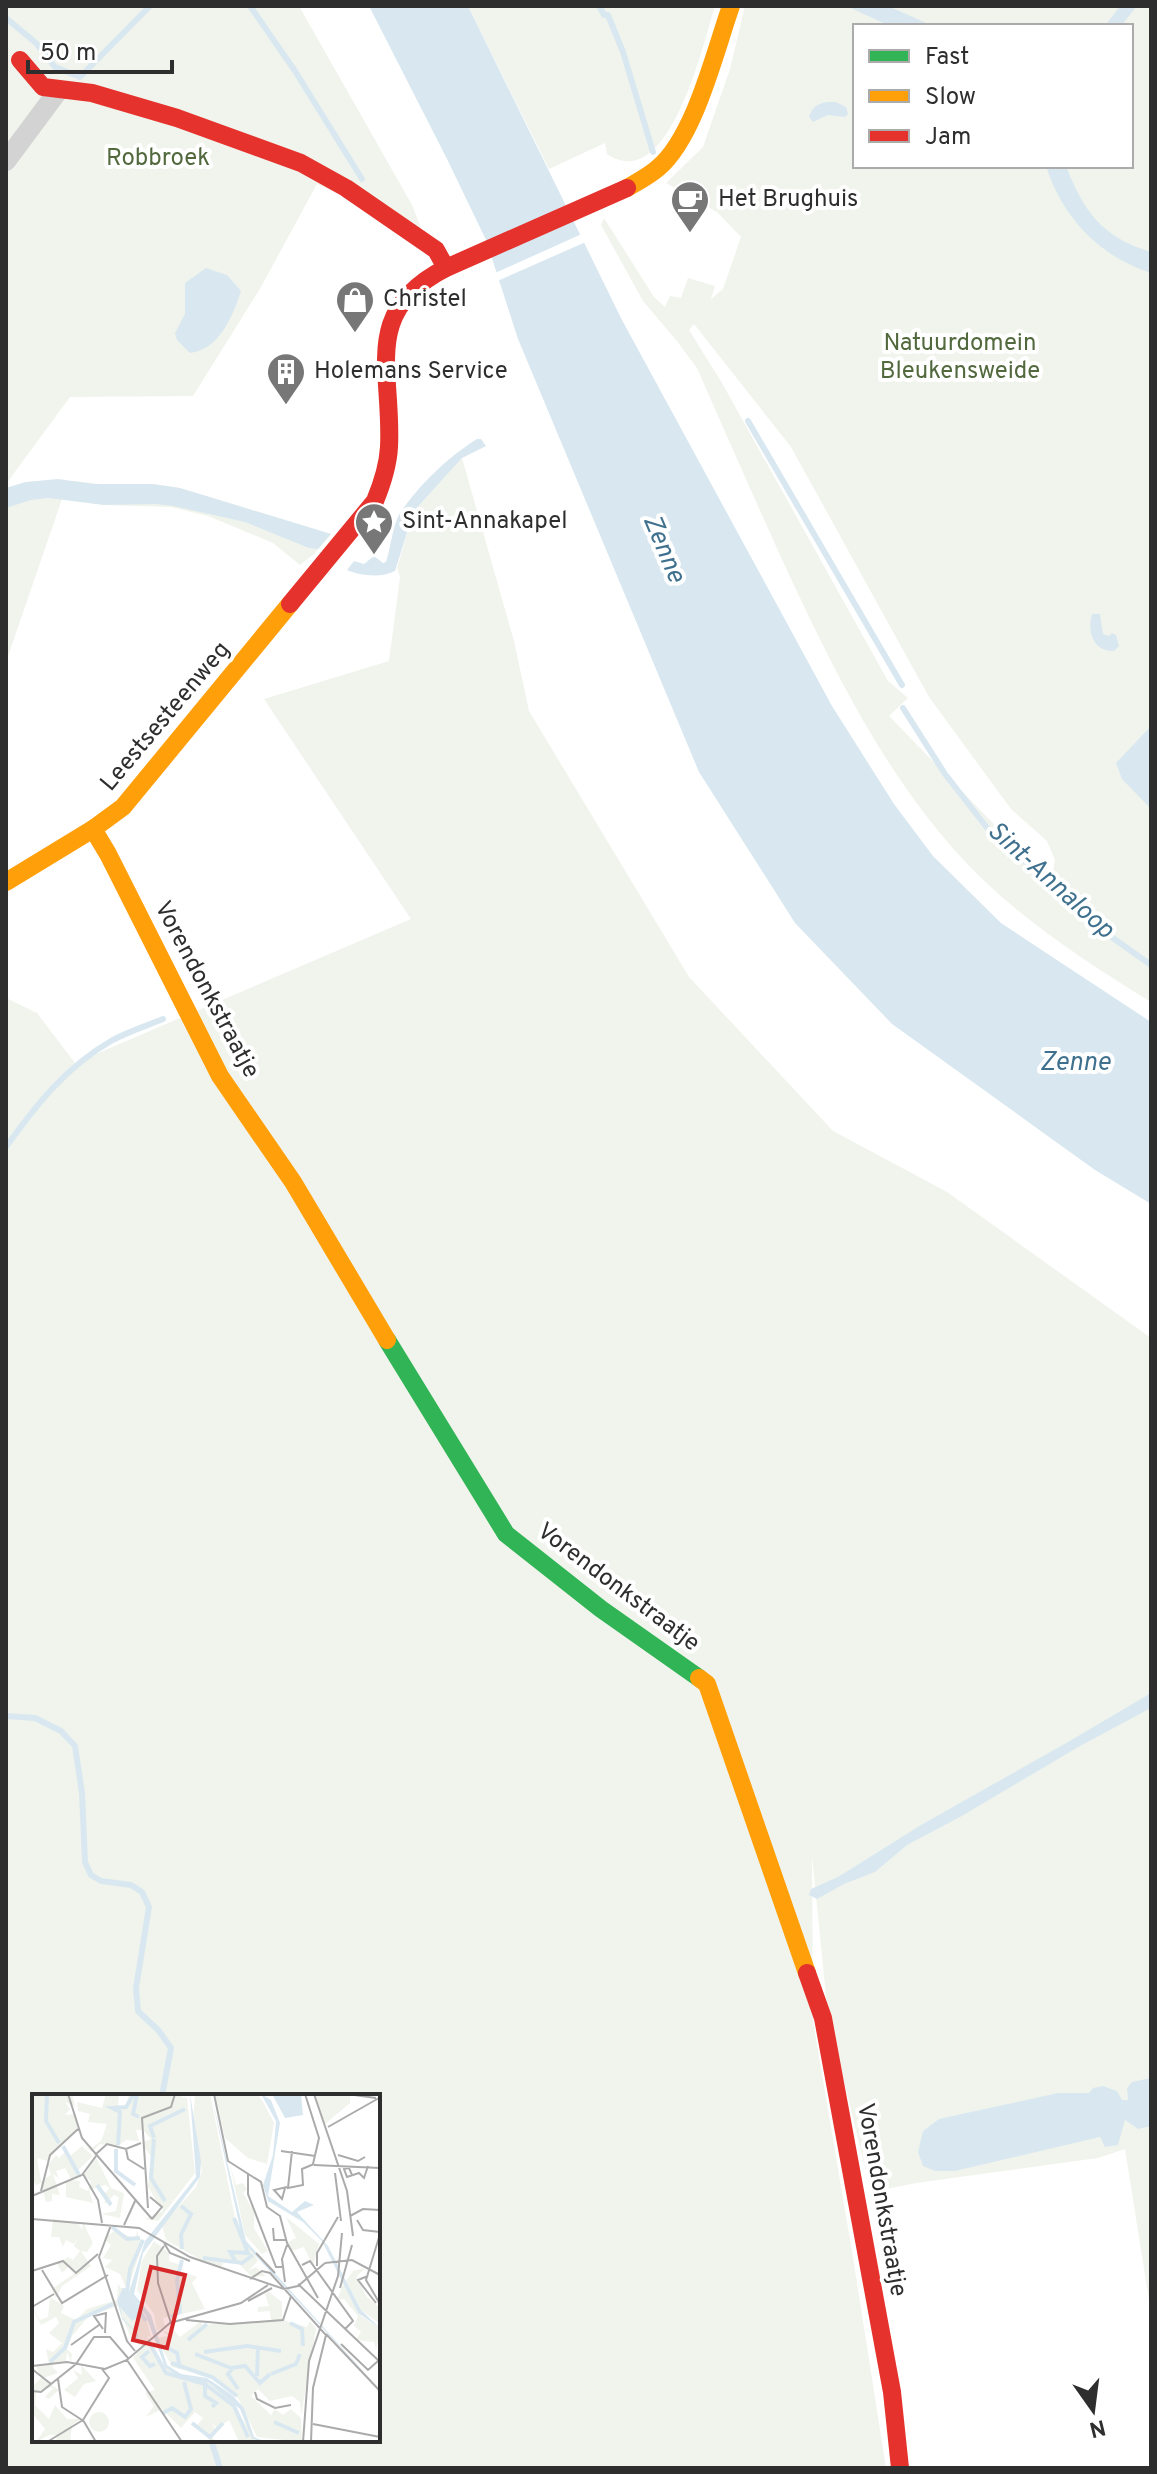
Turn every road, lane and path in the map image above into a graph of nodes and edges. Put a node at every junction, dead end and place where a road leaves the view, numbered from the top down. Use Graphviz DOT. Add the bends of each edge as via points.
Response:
graph roads {
  1 [pos="731,6"];
  2 [pos="20,60"];
  3 [pos="58,91"];
  4 [pos="6,161"];
  5 [pos="446,268"];
  6 [pos="93,829"];
  7 [pos="6,881"];
  8 [pos="900,2468"];
  1 -- 5 [label="street, Leestsesteenweg" via="692,118 660,167 619,194"];
  2 -- 3 [label="street" via="43,87"];
  3 -- 4 [label="street"];
  3 -- 5 [label="street" via="92,93 177,118 301,163 436,250"];
  5 -- 6 [label="street, Leestsesteenweg" via="412,289 388,335 389,441 375,501 123,807"];
  6 -- 7 [label="street, Leestsesteenweg"];
  6 -- 8 [label="street, Vorendonkstraatje" via="220,1076 293,1182 506,1534 707,1684 823,2018 892,2392"];
}
